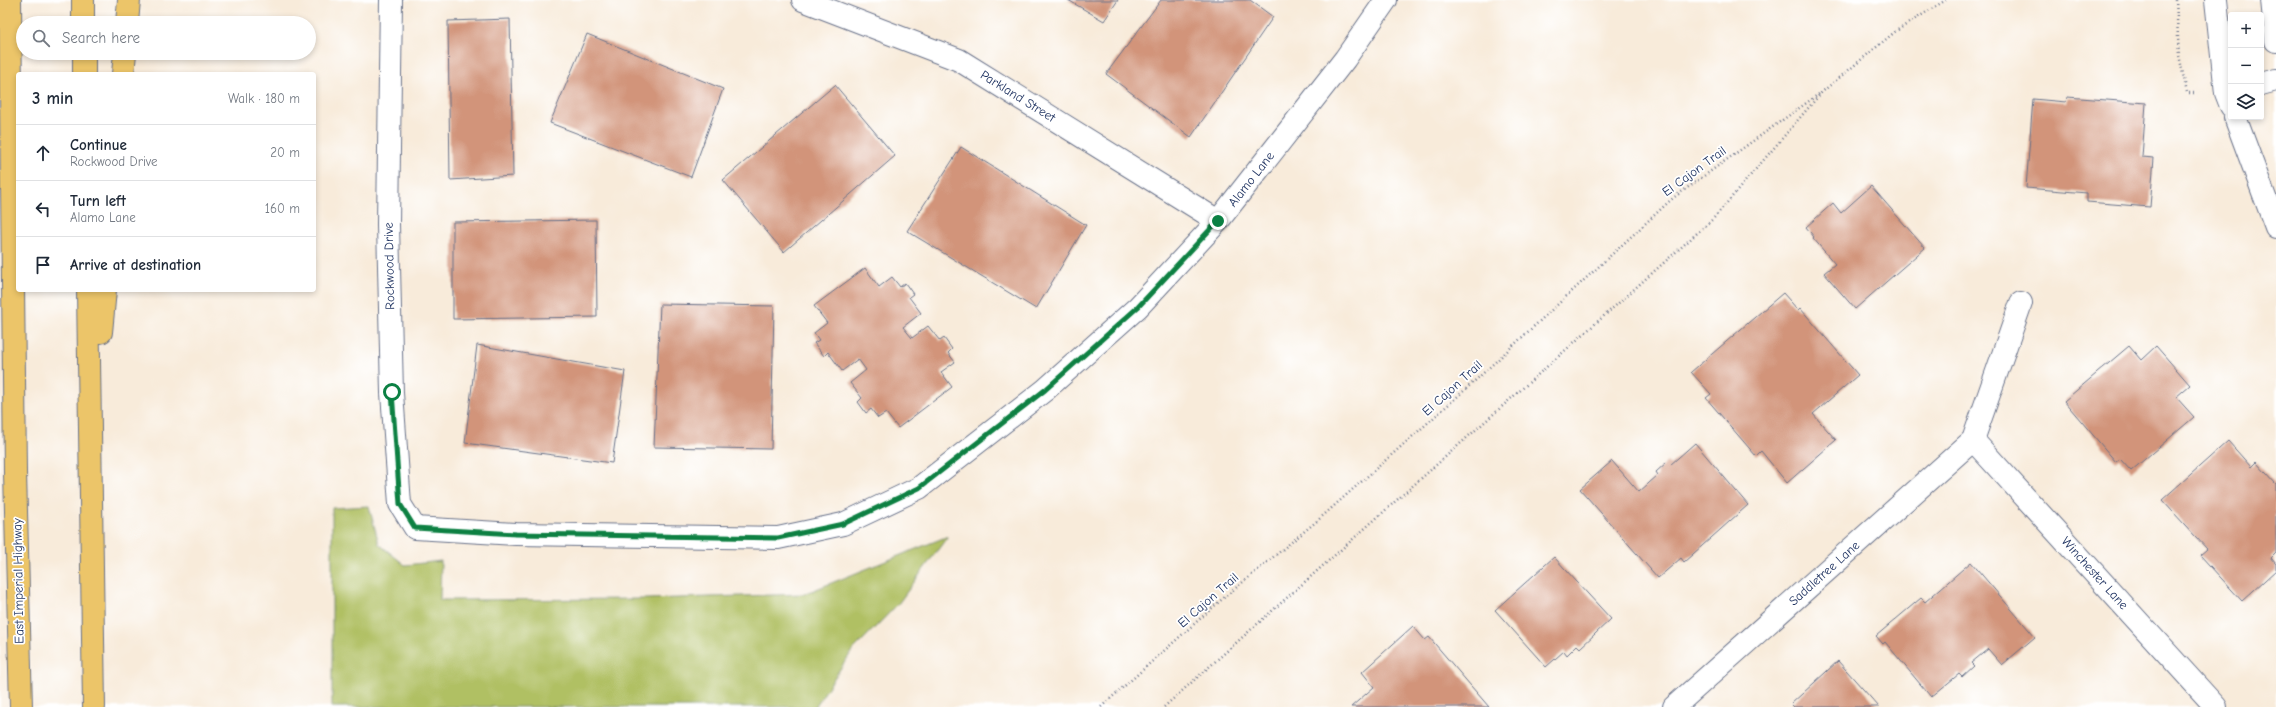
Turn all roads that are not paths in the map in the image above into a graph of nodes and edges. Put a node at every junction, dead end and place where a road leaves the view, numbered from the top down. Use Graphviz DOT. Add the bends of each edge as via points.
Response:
graph roads {
  1 [pos="10,0"];
  2 [pos="83,0"];
  3 [pos="129,0"];
  4 [pos="390,0"];
  5 [pos="803,0"];
  6 [pos="1386,0"];
  7 [pos="2216,0"];
  8 [pos="2272,0"];
  9 [pos="83,16"];
  10 [pos="128,16"];
  11 [pos="2276,40"];
  12 [pos="84,60"];
  13 [pos="124,60"];
  14 [pos="84,72"];
  15 [pos="123,72"];
  16 [pos="2276,80"];
  17 [pos="2264,83"];
  18 [pos="2228,90"];
  19 [pos="2236,120"];
  20 [pos="1218,221"];
  21 [pos="2276,228"];
  22 [pos="0,280"];
  23 [pos="88,292"];
  24 [pos="104,292"];
  25 [pos="2021,303"];
  26 [pos="1973,440"];
  27 [pos="91,453"];
  28 [pos="15,472"];
  29 [pos="415,528"];
  30 [pos="20,707"];
  31 [pos="94,707"];
  32 [pos="1674,707"];
  33 [pos="2216,707"];
  1 -- 28 [label="highway, East Imperial Highway"];
  2 -- 9 [label="highway"];
  3 -- 10 [label="highway"];
  4 -- 29 [label="street, Rockwood Drive" via="388,224 392,392 400,504"];
  5 -- 20 [label="street, Parkland Street" via="959,60"];
  6 -- 20 [label="street, Alamo Lane" via="1345,59"];
  7 -- 18 [label="street"];
  8 -- 11 [label="street"];
  12 -- 14 [label="highway"];
  13 -- 15 [label="highway"];
  16 -- 17 [label="street"];
  19 -- 21 [label="street"];
  20 -- 29 [label="street, Alamo Lane" via="1138,307 1045,390 919,488 843,524 778,538 516,534"];
  22 -- 28 [label="highway"];
  23 -- 27 [label="highway"];
  24 -- 27 [label="highway"];
  25 -- 26 [label="street"];
  26 -- 32 [label="street, Saddletree Lane"];
  26 -- 33 [label="street, Winchester Lane"];
  27 -- 31 [label="highway"];
  28 -- 30 [label="highway, East Imperial Highway"];
}
